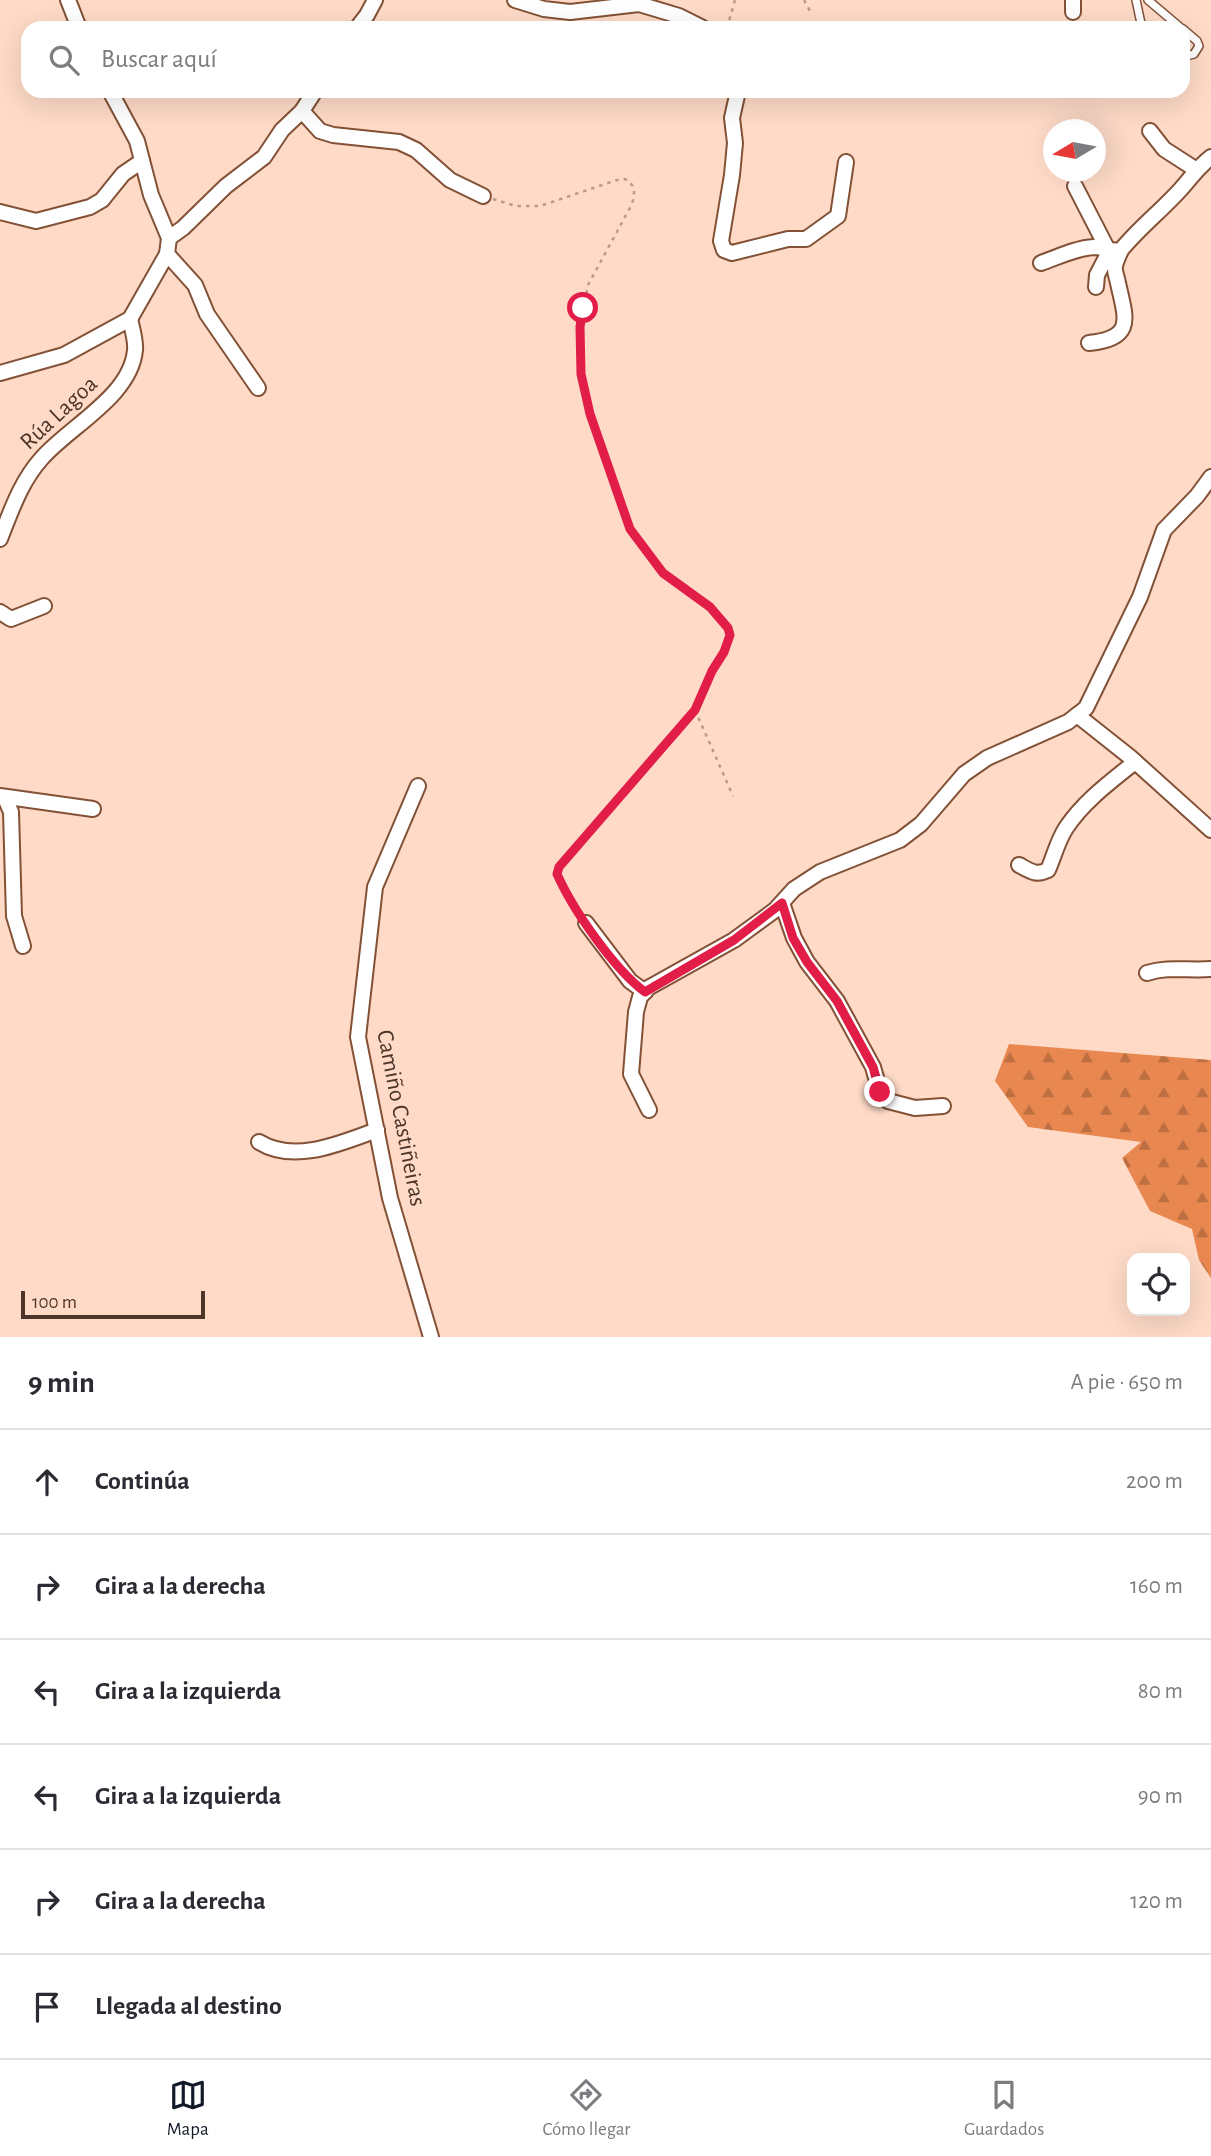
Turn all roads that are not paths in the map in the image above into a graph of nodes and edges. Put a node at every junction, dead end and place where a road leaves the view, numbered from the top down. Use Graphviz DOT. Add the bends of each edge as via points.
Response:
graph roads {
  1 [pos="68,0"];
  2 [pos="375,0"];
  3 [pos="515,0"];
  4 [pos="1136,0"];
  5 [pos="1148,0"];
  6 [pos="76,21"];
  7 [pos="362,21"];
  8 [pos="689,21"];
  9 [pos="1140,21"];
  10 [pos="1173,21"];
  11 [pos="1190,35"];
  12 [pos="1190,55"];
  13 [pos="114,98"];
  14 [pos="310,98"];
  15 [pos="736,98"];
  16 [pos="302,111"];
  17 [pos="1150,131"];
  18 [pos="1211,158"];
  19 [pos="142,161"];
  20 [pos="845,162"];
  21 [pos="1195,169"];
  22 [pos="1075,186"];
  23 [pos="483,196"];
  24 [pos="0,212"];
  25 [pos="169,238"];
  26 [pos="1115,251"];
  27 [pos="167,254"];
  28 [pos="1041,263"];
  29 [pos="1096,287"];
  30 [pos="130,318"];
  31 [pos="1089,343"];
  32 [pos="0,373"];
  33 [pos="258,388"];
  34 [pos="1211,477"];
  35 [pos="0,539"];
  36 [pos="44,606"];
  37 [pos="0,612"];
  38 [pos="1077,715"];
  39 [pos="1135,762"];
  40 [pos="418,786"];
  41 [pos="3,797"];
  42 [pos="93,809"];
  43 [pos="1211,830"];
  44 [pos="1019,865"];
  45 [pos="782,903"];
  46 [pos="586,923"];
  47 [pos="23,946"];
  48 [pos="1211,969"];
  49 [pos="1147,974"];
  50 [pos="645,992"];
  51 [pos="943,1106"];
  52 [pos="649,1110"];
  53 [pos="377,1130"];
  54 [pos="259,1142"];
  55 [pos="431,1337"];
  1 -- 6 [label="street"];
  2 -- 7 [label="street"];
  3 -- 8 [label="street" via="570,12 639,4"];
  4 -- 9 [label="lane"];
  5 -- 10 [label="lane"];
  11 -- 12 [label="lane" via="1199,46"];
  13 -- 19 [label="street" via="137,141"];
  14 -- 16 [label="street"];
  15 -- 20 [label="street" via="732,175 721,241 724,250 732,253 806,239 821,230 838,216"];
  16 -- 23 [label="street" via="320,131 399,142 416,150 450,180"];
  16 -- 25 [label="street" via="264,157"];
  17 -- 21 [label="street" via="1164,149"];
  18 -- 21 [label="street"];
  19 -- 24 [label="street" via="122,174 102,200 90,207 36,221"];
  19 -- 25 [label="street"];
  21 -- 26 [label="street" via="1182,188"];
  22 -- 26 [label="street"];
  25 -- 27 [label="street"];
  26 -- 28 [label="street" via="1097,247"];
  26 -- 29 [label="street" via="1097,275"];
  26 -- 31 [label="street" via="1124,326 1118,336"];
  27 -- 30 [label="street"];
  27 -- 33 [label="street" via="195,285 207,314"];
  30 -- 32 [label="street" via="64,355"];
  30 -- 35 [label="street, Rúa Lagoa" via="136,349 131,369 118,390 30,472"];
  34 -- 38 [label="street" via="1164,530 1140,597 1086,708"];
  36 -- 37 [label="street" via="11,619"];
  38 -- 39 [label="street"];
  38 -- 45 [label="street" via="987,758 964,774 921,824 900,840 820,872"];
  39 -- 43 [label="street"];
  39 -- 44 [label="street" via="1074,817 1048,870 1032,873"];
  40 -- 53 [label="street, Camiño Castiñeiras" via="375,887 358,1037"];
  41 -- 42 [label="street"];
  41 -- 47 [label="street" via="11,812 14,916"];
  45 -- 50 [label="street" via="734,940"];
  45 -- 51 [label="street" via="793,938 837,1001 873,1067 880,1092 888,1101 915,1108"];
  46 -- 50 [label="street" via="630,981"];
  48 -- 49 [label="street" via="1163,968"];
  50 -- 52 [label="street" via="636,1012 631,1073"];
  53 -- 54 [label="street" via="310,1150 271,1149"];
  53 -- 55 [label="street, Camiño Castiñeiras" via="390,1198"];
}
